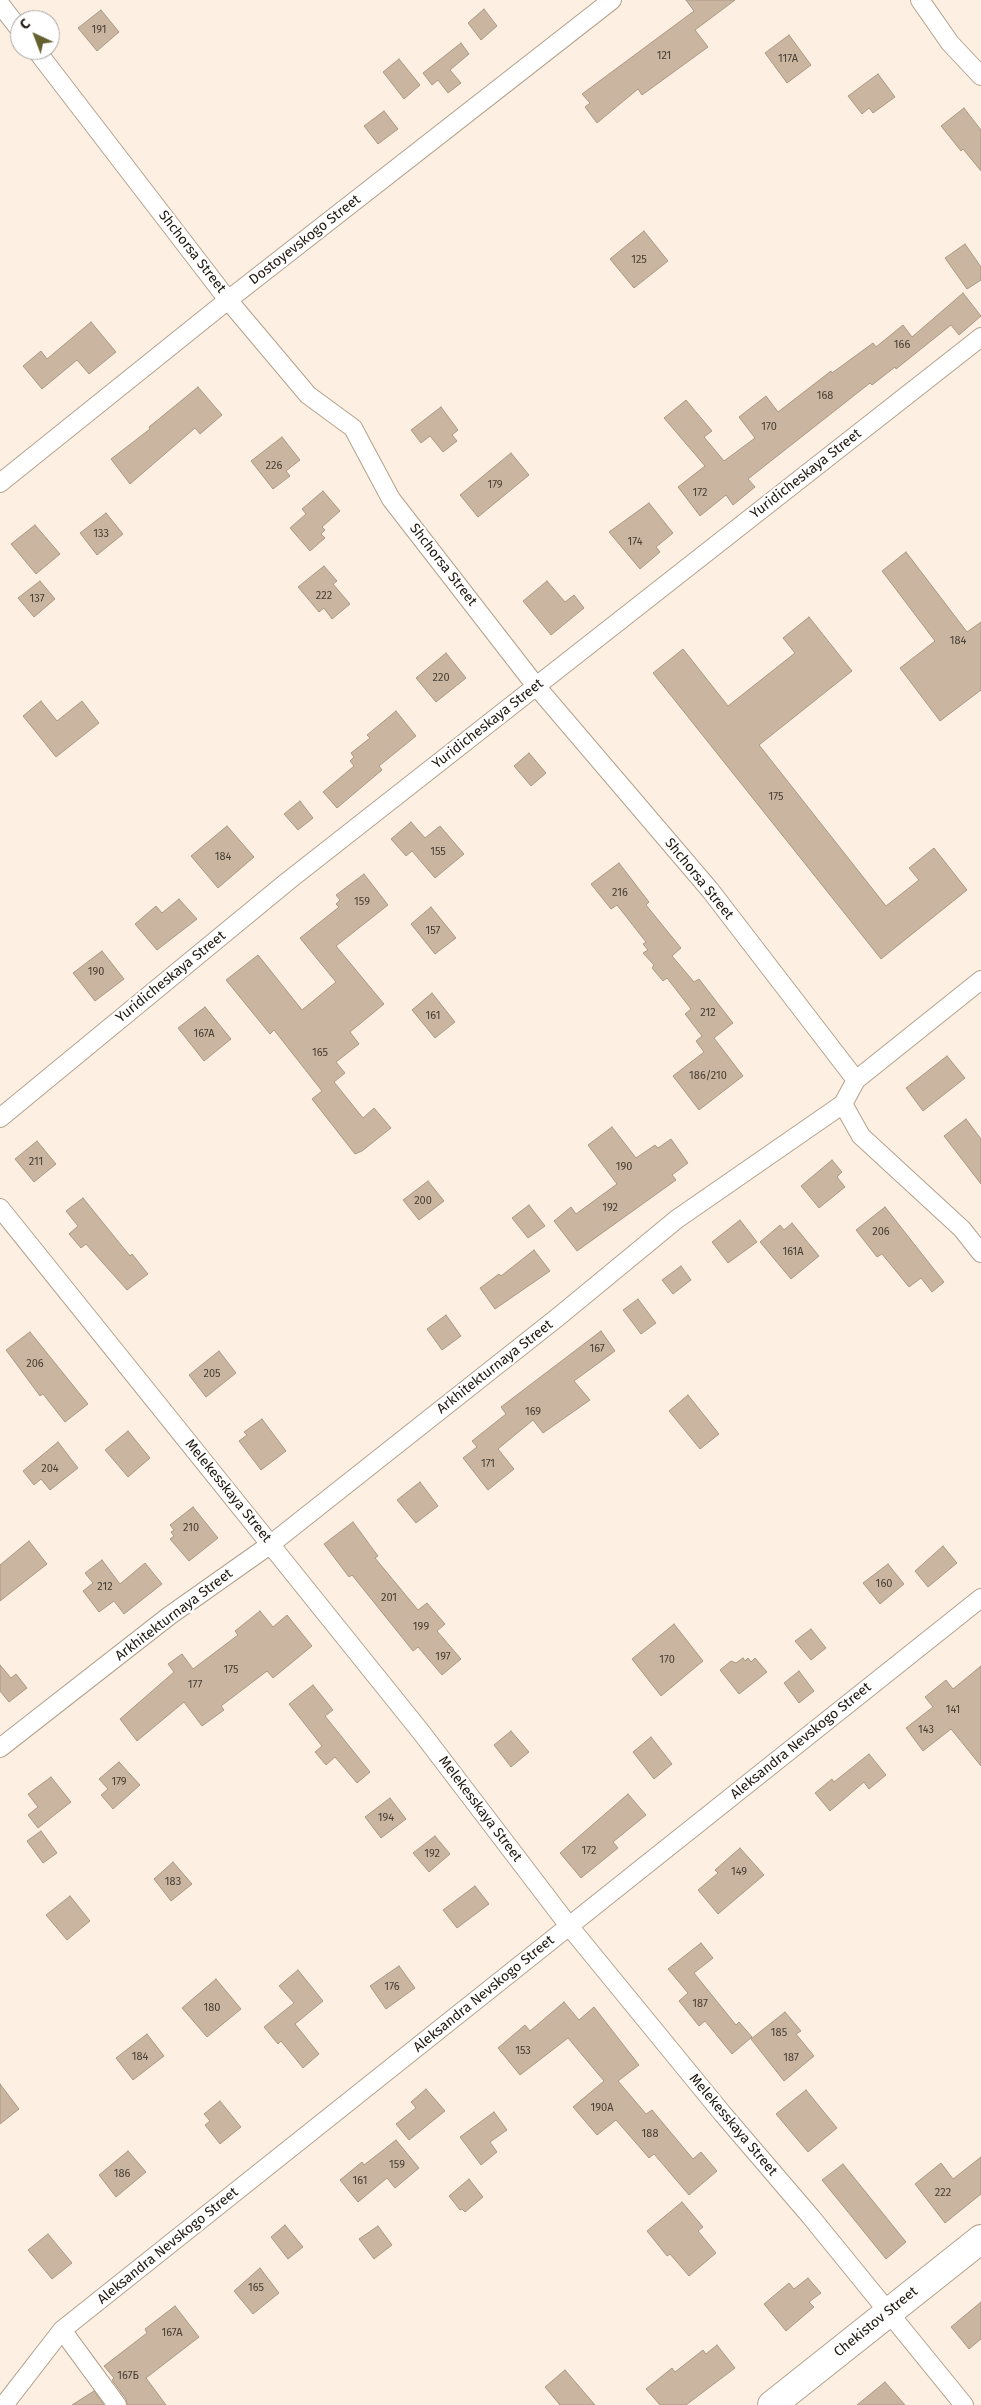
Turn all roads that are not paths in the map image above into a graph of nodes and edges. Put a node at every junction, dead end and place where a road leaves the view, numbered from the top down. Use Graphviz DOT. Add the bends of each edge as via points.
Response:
graph roads {
  1 [pos="612,0"];
  2 [pos="920,0"];
  3 [pos="0,4"];
  4 [pos="10,17"];
  5 [pos="44,60"];
  6 [pos="981,76"];
  7 [pos="228,300"];
  8 [pos="981,337"];
  9 [pos="0,483"];
  10 [pos="536,686"];
  11 [pos="981,980"];
  12 [pos="856,1080"];
  13 [pos="843,1104"];
  14 [pos="0,1118"];
  15 [pos="0,1208"];
  16 [pos="981,1253"];
  17 [pos="271,1544"];
  18 [pos="981,1598"];
  19 [pos="0,1748"];
  20 [pos="569,1926"];
  21 [pos="981,2239"];
  22 [pos="888,2312"];
  23 [pos="62,2330"];
  24 [pos="4,2405"];
  25 [pos="117,2405"];
  26 [pos="772,2405"];
  27 [pos="964,2405"];
  1 -- 7 [label="street, Dostoyevskogo Street"];
  2 -- 6 [label="street" via="950,43"];
  3 -- 4 [label="street"];
  5 -- 7 [label="street, Shchorsa Street"];
  7 -- 9 [label="street, Dostoyevskogo Street"];
  7 -- 10 [label="street, Shchorsa Street" via="308,395 353,428 391,498"];
  8 -- 10 [label="street, Yuridicheskaya Street"];
  10 -- 12 [label="street, Shchorsa Street" via="710,890"];
  10 -- 14 [label="street, Yuridicheskaya Street" via="288,881"];
  11 -- 12 [label="street, Arkhitekturnaya Street"];
  12 -- 13 [label="street, Arkhitekturnaya Street"];
  13 -- 16 [label="street" via="861,1136 962,1229"];
  13 -- 17 [label="street, Arkhitekturnaya Street" via="676,1219 558,1317"];
  15 -- 17 [label="street, Melekesskaya Street"];
  17 -- 19 [label="street, Arkhitekturnaya Street" via="169,1616"];
  17 -- 20 [label="street, Melekesskaya Street" via="421,1732"];
  18 -- 20 [label="street, Aleksandra Nevskogo Street"];
  20 -- 22 [label="street, Melekesskaya Street"];
  20 -- 23 [label="street, Aleksandra Nevskogo Street"];
  21 -- 22 [label="main road, Chekistov Street"];
  22 -- 26 [label="main road, Chekistov Street"];
  22 -- 27 [label="street, Melekesskaya Street"];
  23 -- 24 [label="street, Aleksandra Nevskogo Street"];
  23 -- 25 [label="street"];
}
